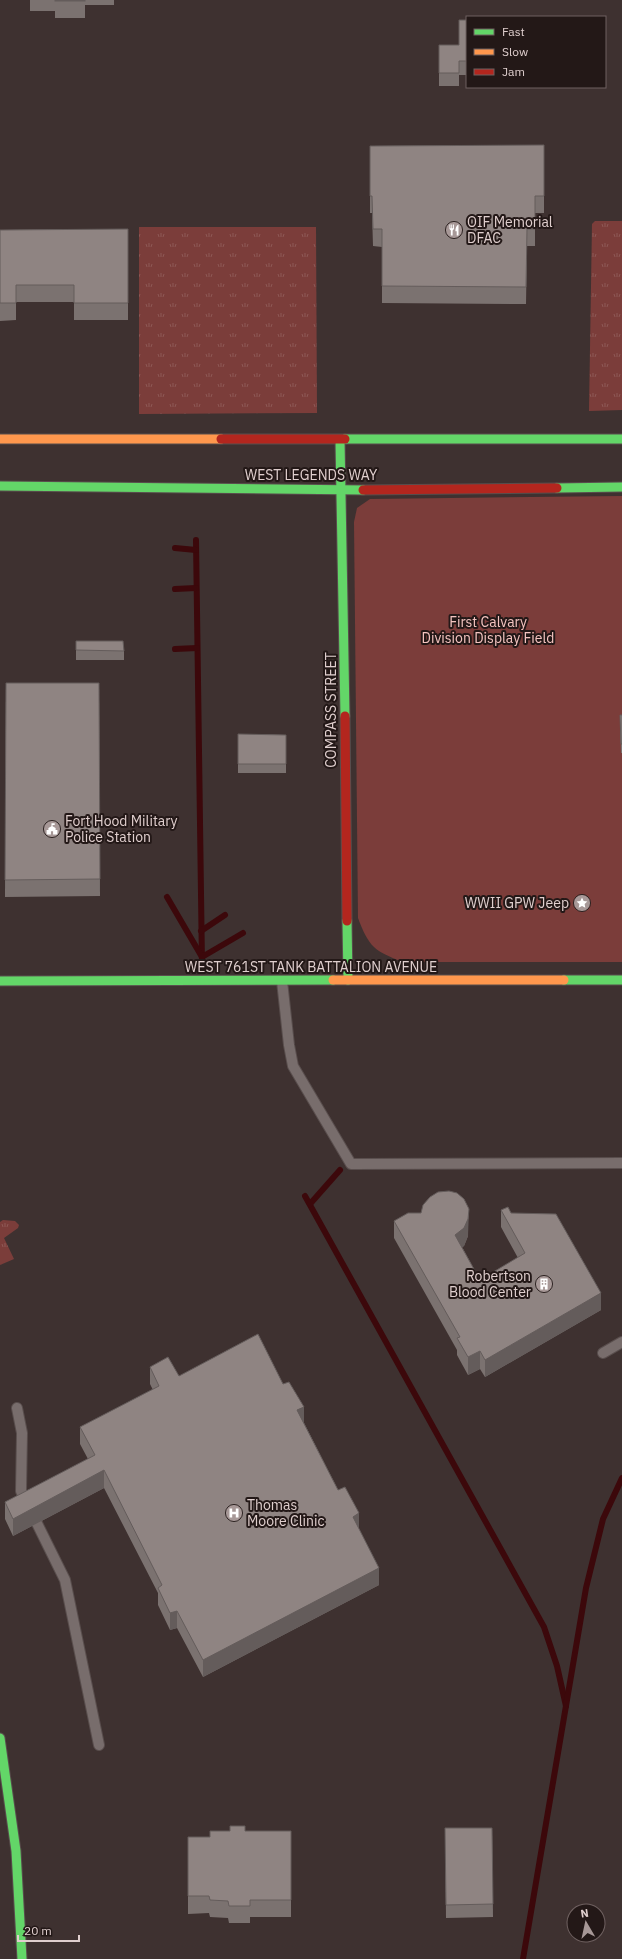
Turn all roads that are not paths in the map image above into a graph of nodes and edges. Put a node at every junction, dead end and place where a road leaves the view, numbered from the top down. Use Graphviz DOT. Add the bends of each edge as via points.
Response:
graph roads {
  1 [pos="0,439"];
  2 [pos="622,439"];
  3 [pos="340,440"];
  4 [pos="0,486"];
  5 [pos="622,487"];
  6 [pos="341,490"];
  7 [pos="348,980"];
  8 [pos="622,980"];
  9 [pos="0,981"];
  10 [pos="282,981"];
  11 [pos="622,1163"];
  12 [pos="622,1342"];
  13 [pos="603,1353"];
  14 [pos="17,1408"];
  15 [pos="0,1738"];
  16 [pos="99,1745"];
  17 [pos="22,1959"];
  1 -- 3 [label="street"];
  2 -- 3 [label="street"];
  3 -- 6 [label="street, COMPASS STREET"];
  4 -- 6 [label="street, WEST LEGENDS WAY"];
  5 -- 6 [label="street, WEST LEGENDS WAY"];
  6 -- 7 [label="street, COMPASS STREET"];
  7 -- 8 [label="street, WEST 761ST TANK BATTALION AVENUE"];
  7 -- 10 [label="street, WEST 761ST TANK BATTALION AVENUE"];
  9 -- 10 [label="street, WEST 761ST TANK BATTALION AVENUE"];
  10 -- 11 [label="lane" via="293,1066 351,1164"];
  12 -- 13 [label="lane"];
  14 -- 16 [label="lane" via="22,1433 21,1491 65,1580"];
  15 -- 17 [label="street" via="16,1851"];
}
